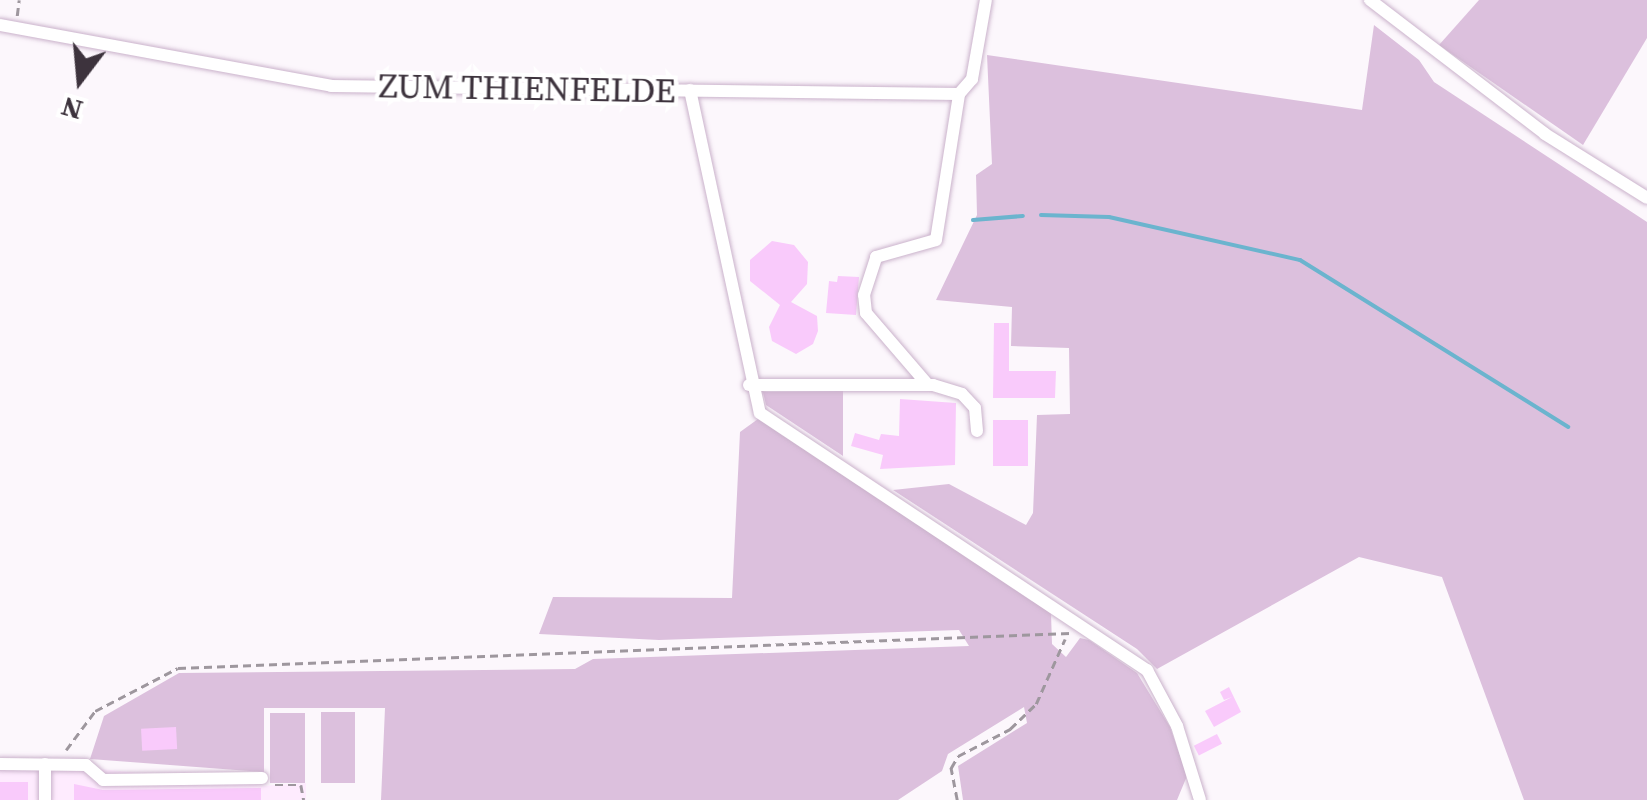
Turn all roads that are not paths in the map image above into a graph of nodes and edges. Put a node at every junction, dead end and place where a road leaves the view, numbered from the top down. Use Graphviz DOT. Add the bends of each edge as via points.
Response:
graph roads {
  1 [pos="986,0"];
  2 [pos="1370,0"];
  3 [pos="0,25"];
  4 [pos="690,90"];
  5 [pos="960,94"];
  6 [pos="1647,198"];
  7 [pos="749,385"];
  8 [pos="928,385"];
  9 [pos="977,431"];
  10 [pos="0,764"];
  11 [pos="45,764"];
  12 [pos="262,778"];
  13 [pos="45,800"];
  14 [pos="1200,800"];
  1 -- 5 [label="street" via="972,79"];
  2 -- 6 [label="street" via="1545,134"];
  3 -- 4 [label="street, ZUM THIENFELDE" via="331,86"];
  4 -- 5 [label="street, ZUM THIENFELDE"];
  4 -- 7 [label="street"];
  5 -- 8 [label="street" via="936,240 876,257 864,295 866,313"];
  7 -- 8 [label="street"];
  7 -- 14 [label="street" via="760,413 1147,670 1177,726"];
  8 -- 9 [label="street" via="962,394 974,408"];
  10 -- 11 [label="street"];
  11 -- 12 [label="street" via="86,765 103,780"];
  11 -- 13 [label="street"];
}
